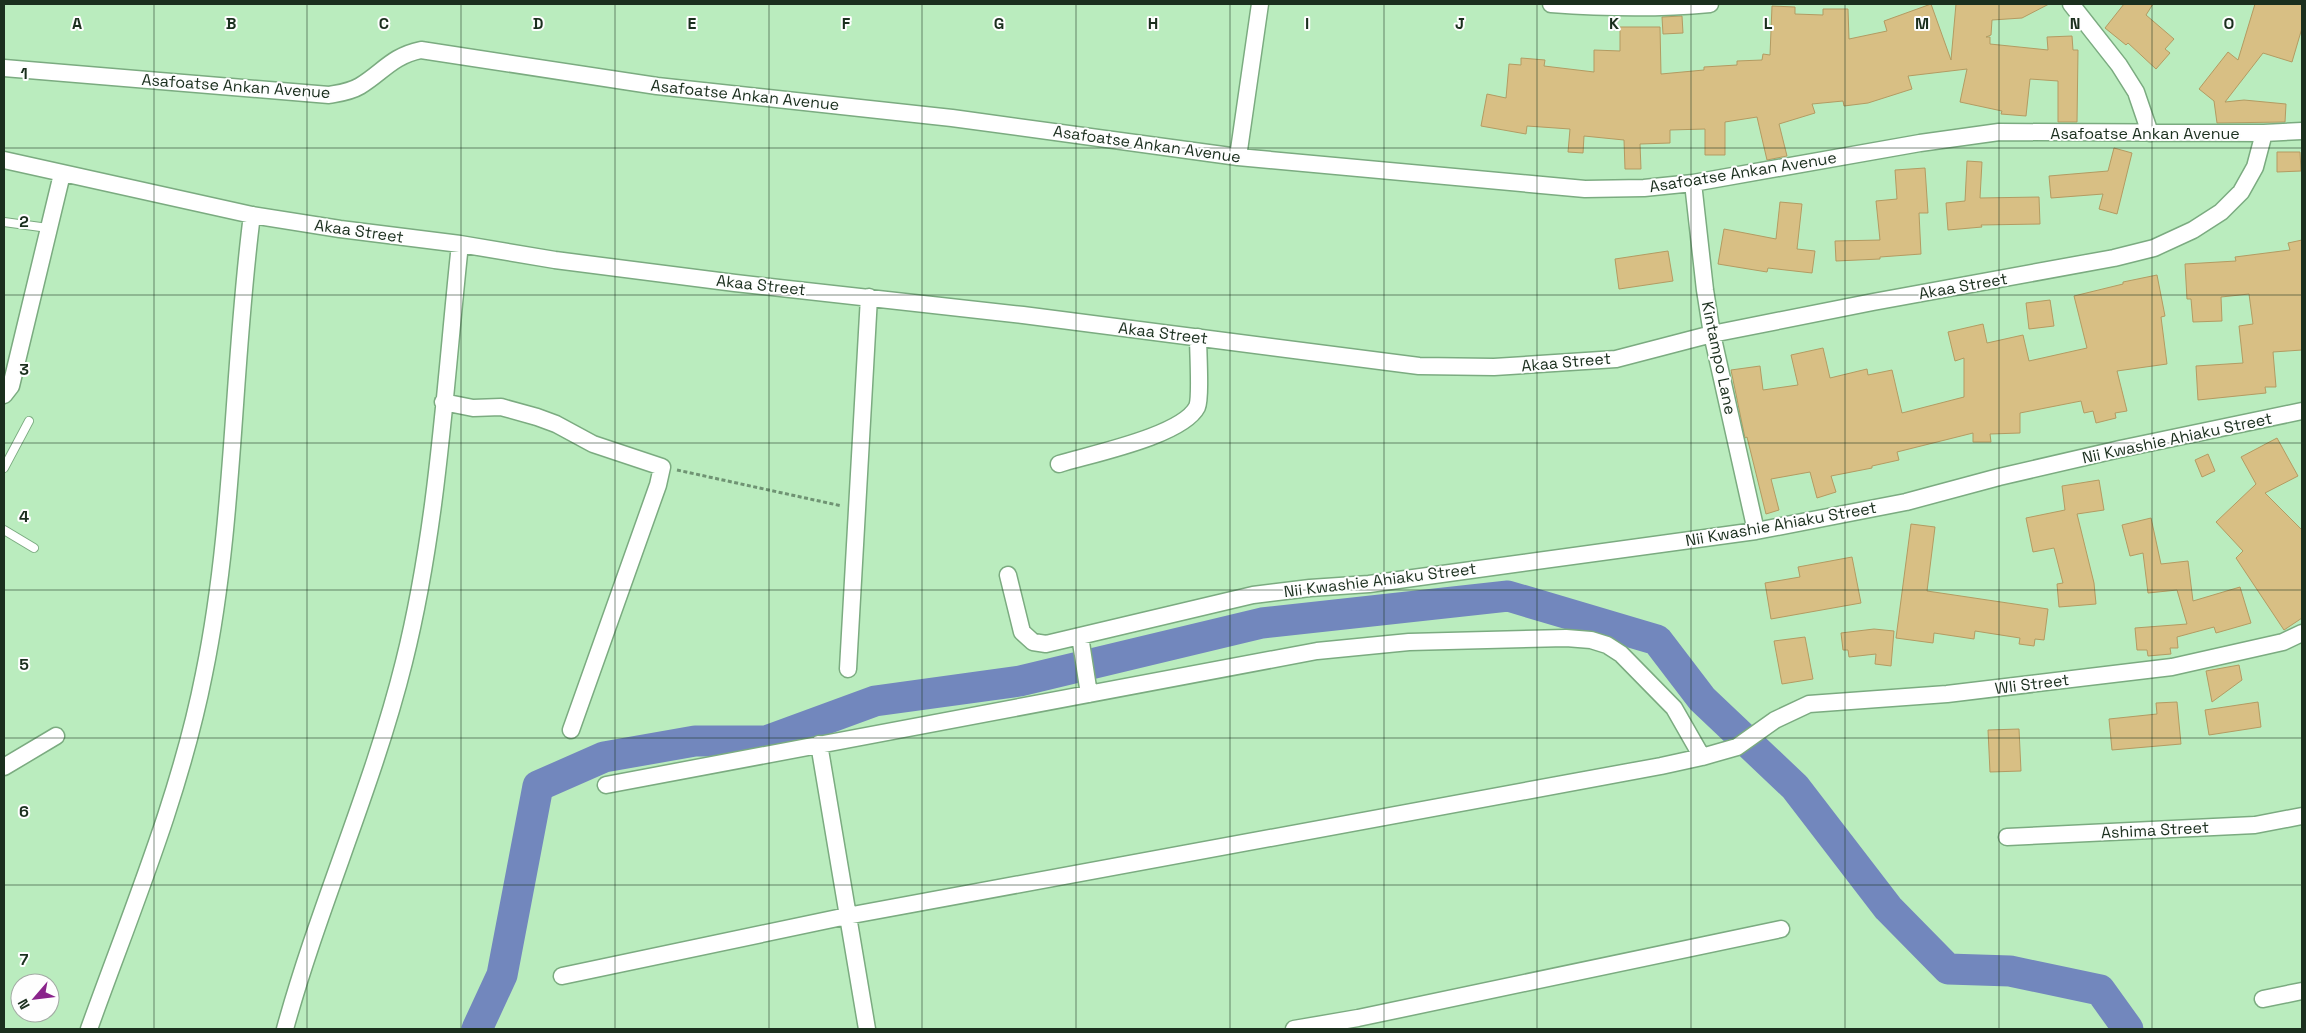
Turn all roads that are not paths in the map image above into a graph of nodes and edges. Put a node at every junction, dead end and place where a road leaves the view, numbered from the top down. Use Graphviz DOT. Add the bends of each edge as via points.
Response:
graph roads {
  1 [pos="1260,4"];
  2 [pos="1551,4"];
  3 [pos="1710,4"];
  4 [pos="2071,4"];
  5 [pos="4,68"];
  6 [pos="2150,132"];
  7 [pos="2302,132"];
  8 [pos="2264,133"];
  9 [pos="1238,156"];
  10 [pos="4,160"];
  11 [pos="62,174"];
  12 [pos="1693,183"];
  13 [pos="252,215"];
  14 [pos="4,222"];
  15 [pos="48,228"];
  16 [pos="460,244"];
  17 [pos="869,297"];
  18 [pos="1712,334"];
  19 [pos="1198,337"];
  20 [pos="4,395"];
  21 [pos="443,402"];
  22 [pos="2302,411"];
  23 [pos="29,421"];
  24 [pos="1059,464"];
  25 [pos="4,468"];
  26 [pos="4,530"];
  27 [pos="1756,531"];
  28 [pos="34,548"];
  29 [pos="1008,575"];
  30 [pos="2302,633"];
  31 [pos="1081,644"];
  32 [pos="848,669"];
  33 [pos="1088,687"];
  34 [pos="571,730"];
  35 [pos="56,736"];
  36 [pos="819,744"];
  37 [pos="1702,757"];
  38 [pos="4,767"];
  39 [pos="606,784"];
  40 [pos="2302,816"];
  41 [pos="2007,837"];
  42 [pos="847,916"];
  43 [pos="1781,929"];
  44 [pos="562,976"];
  45 [pos="2302,991"];
  46 [pos="2262,999"];
  47 [pos="1359,1024"];
  48 [pos="89,1029"];
  49 [pos="285,1029"];
  50 [pos="867,1029"];
  51 [pos="1294,1029"];
  1 -- 9 [label="street"];
  2 -- 3 [label="street" via="1660,8"];
  4 -- 6 [label="street" via="2136,92"];
  5 -- 9 [label="street, Asafoatse Ankan Avenue" via="329,95 360,86 405,53 421,50 658,86 952,118"];
  6 -- 8 [label="street, Asafoatse Ankan Avenue"];
  6 -- 12 [label="street, Asafoatse Ankan Avenue" via="1999,132"];
  7 -- 8 [label="street, Asafoatse Ankan Avenue"];
  8 -- 18 [label="street, Akaa Street" via="2256,167 2241,192 2221,212 2154,248"];
  9 -- 12 [label="street, Asafoatse Ankan Avenue" via="1585,189"];
  10 -- 11 [label="street, Akaa Street"];
  11 -- 13 [label="street, Akaa Street"];
  11 -- 15 [label="street"];
  12 -- 18 [label="street, Kintampo Lane"];
  13 -- 16 [label="street, Akaa Street"];
  13 -- 48 [label="street" via="243,292 223,566 204,675 180,777"];
  14 -- 15 [label="lane"];
  15 -- 20 [label="street" via="11,386"];
  16 -- 17 [label="street, Akaa Street" via="555,260"];
  16 -- 21 [label="street"];
  17 -- 19 [label="street, Akaa Street"];
  17 -- 32 [label="street"];
  18 -- 19 [label="street, Akaa Street" via="1616,359 1494,367 1419,366"];
  18 -- 27 [label="street, Kintampo Lane"];
  19 -- 24 [label="street" via="1198,405 1190,416 1159,434"];
  21 -- 34 [label="street" via="474,408 501,407 537,417 593,444 662,467"];
  21 -- 49 [label="street" via="426,559 404,662 385,729 300,974"];
  22 -- 27 [label="street, Nii Kwashie Ahiaku Street" via="2120,449 1906,502"];
  23 -- 25 [label="lane"];
  26 -- 28 [label="lane"];
  27 -- 31 [label="street, Nii Kwashie Ahiaku Street" via="1369,584 1253,595"];
  29 -- 31 [label="street, Nii Kwashie Ahiaku Street" via="1022,632 1033,642"];
  30 -- 37 [label="street, Wli Street" via="2283,642 2172,667 1947,694 1809,704 1791,711 1737,746"];
  31 -- 33 [label="street"];
  33 -- 36 [label="street"];
  33 -- 37 [label="street" via="1317,651 1409,642 1591,640 1621,654 1674,708"];
  35 -- 38 [label="street"];
  36 -- 39 [label="street"];
  36 -- 42 [label="street"];
  37 -- 42 [label="street, Wli Street" via="1610,777"];
  40 -- 41 [label="street, Ashima Street" via="2255,825"];
  42 -- 44 [label="street, Wli Street"];
  42 -- 50 [label="street"];
  43 -- 47 [label="street"];
  45 -- 46 [label="street"];
  47 -- 51 [label="street"];
}
